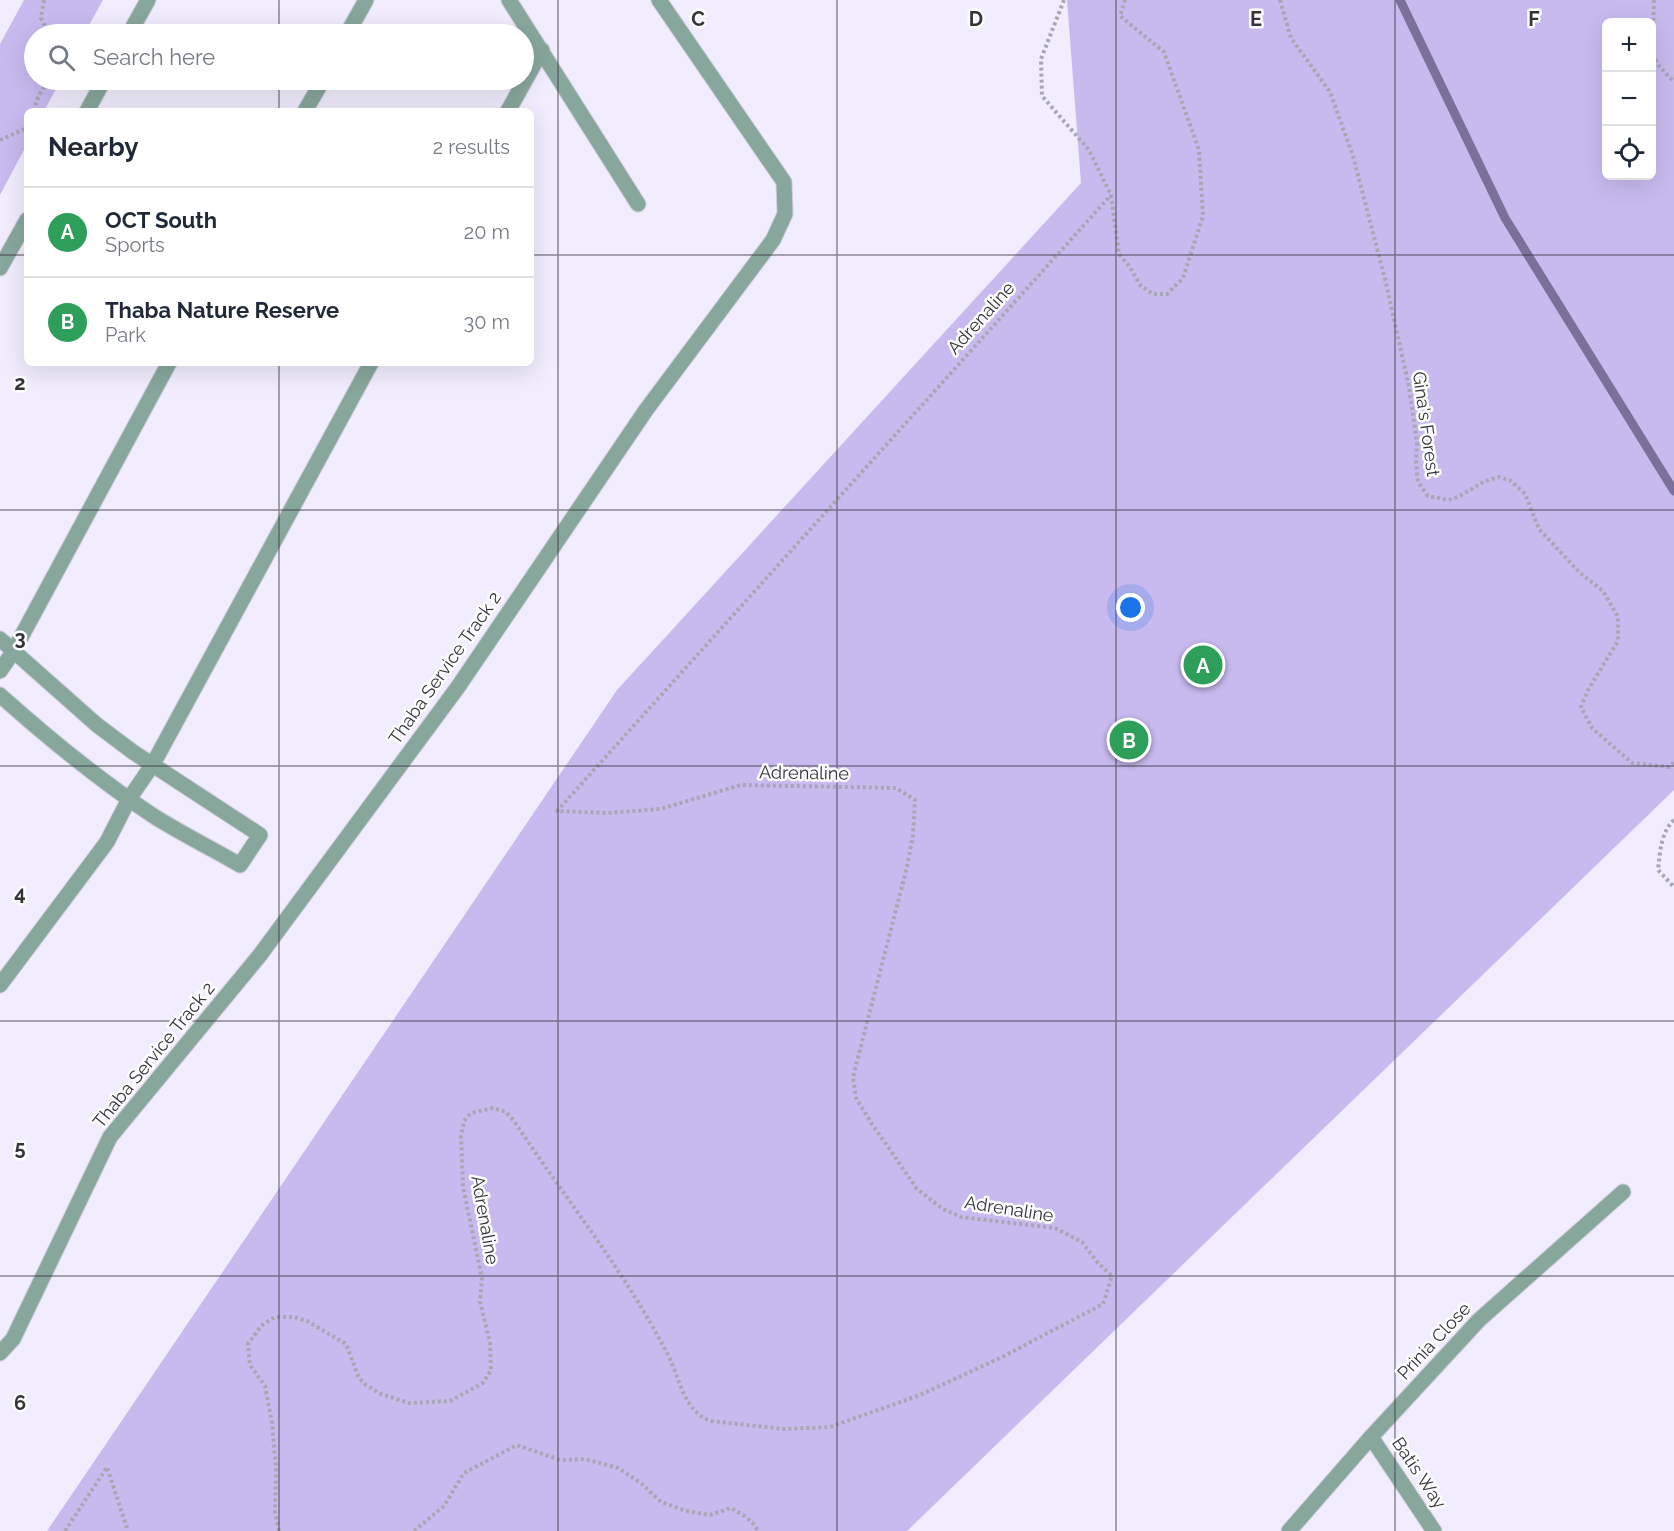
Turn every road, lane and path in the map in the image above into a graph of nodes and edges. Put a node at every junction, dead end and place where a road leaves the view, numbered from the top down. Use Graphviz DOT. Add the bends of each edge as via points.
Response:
graph roads {
  1 [pos="44,0"];
  2 [pos="148,0"];
  3 [pos="366,0"];
  4 [pos="509,0"];
  5 [pos="659,0"];
  6 [pos="1064,0"];
  7 [pos="1125,0"];
  8 [pos="1280,0"];
  9 [pos="1654,0"];
  10 [pos="44,24"];
  11 [pos="135,24"];
  12 [pos="353,24"];
  13 [pos="525,24"];
  14 [pos="534,38"];
  15 [pos="542,50"];
  16 [pos="534,64"];
  17 [pos="1674,82"];
  18 [pos="42,90"];
  19 [pos="99,90"];
  20 [pos="317,90"];
  21 [pos="520,90"];
  22 [pos="34,108"];
  23 [pos="89,108"];
  24 [pos="307,108"];
  25 [pos="510,108"];
  26 [pos="24,129"];
  27 [pos="0,140"];
  28 [pos="1111,195"];
  29 [pos="638,204"];
  30 [pos="24,225"];
  31 [pos="0,268"];
  32 [pos="167,366"];
  33 [pos="369,366"];
  34 [pos="0,639"];
  35 [pos="13,652"];
  36 [pos="0,671"];
  37 [pos="0,695"];
  38 [pos="1674,762"];
  39 [pos="153,764"];
  40 [pos="129,799"];
  41 [pos="1674,820"];
  42 [pos="1674,887"];
  43 [pos="0,985"];
  44 [pos="1623,1192"];
  45 [pos="0,1353"];
  46 [pos="1371,1437"];
  47 [pos="65,1531"];
  48 [pos="128,1531"];
  49 [pos="279,1531"];
  50 [pos="414,1531"];
  51 [pos="758,1531"];
  52 [pos="1289,1531"];
  53 [pos="1434,1531"];
  1 -- 10 [label="path"];
  2 -- 11 [label="street"];
  3 -- 12 [label="street"];
  4 -- 13 [label="street"];
  5 -- 45 [label="street, Thaba Service Track 2" via="784,182 785,214 772,240 646,410 458,687 260,955 110,1137 13,1339"];
  6 -- 28 [label="path" via="1041,59 1042,96 1089,150"];
  7 -- 28 [label="path" via="1120,16 1164,52 1199,150 1203,216 1183,278 1167,294 1153,294 1140,285 1119,254"];
  8 -- 38 [label="path, Gina's Forest" via="1291,38 1330,92 1353,156 1409,387 1418,482 1428,496 1448,500 1499,477 1525,494 1539,529 1580,573 1604,591 1618,617 1618,641 1581,707 1592,728 1632,763 1669,767"];
  9 -- 17 [label="path" via="1652,50 1658,65"];
  14 -- 15 [label="street"];
  15 -- 16 [label="street"];
  15 -- 29 [label="street"];
  18 -- 22 [label="path"];
  19 -- 23 [label="street"];
  20 -- 24 [label="street"];
  21 -- 25 [label="street"];
  26 -- 27 [label="path"];
  28 -- 49 [label="path, Adrenaline" via="557,811 660,809 741,785 896,788 915,800 914,834 907,867 853,1077 856,1098 917,1189 944,1209 961,1217 1055,1228 1082,1242 1112,1276 1103,1304 920,1395 830,1427 784,1428 701,1418 693,1410 650,1321 514,1121 506,1112 493,1108 471,1113 464,1121 461,1136 463,1187 482,1278 480,1302 490,1341 491,1370 483,1383 450,1401 409,1403 366,1385 359,1378 346,1344 323,1329 294,1317 274,1317 261,1326 248,1344 250,1365 265,1386 272,1423"];
  30 -- 31 [label="street"];
  32 -- 35 [label="street"];
  33 -- 39 [label="street"];
  34 -- 35 [label="street"];
  35 -- 36 [label="street"];
  35 -- 39 [label="street" via="97,725"];
  37 -- 40 [label="street"];
  39 -- 40 [label="street"];
  39 -- 40 [label="street" via="260,835 240,865"];
  40 -- 43 [label="street" via="106,842"];
  41 -- 42 [label="path" via="1661,846 1659,870"];
  44 -- 46 [label="street, Prinia Close" via="1479,1320"];
  46 -- 52 [label="street, Prinia Close"];
  46 -- 53 [label="street, Batis Way"];
  47 -- 48 [label="path" via="107,1467"];
  50 -- 51 [label="path" via="444,1506 464,1473 517,1445 560,1460 585,1459 618,1468 661,1502 686,1511 710,1515 731,1508"];
}
